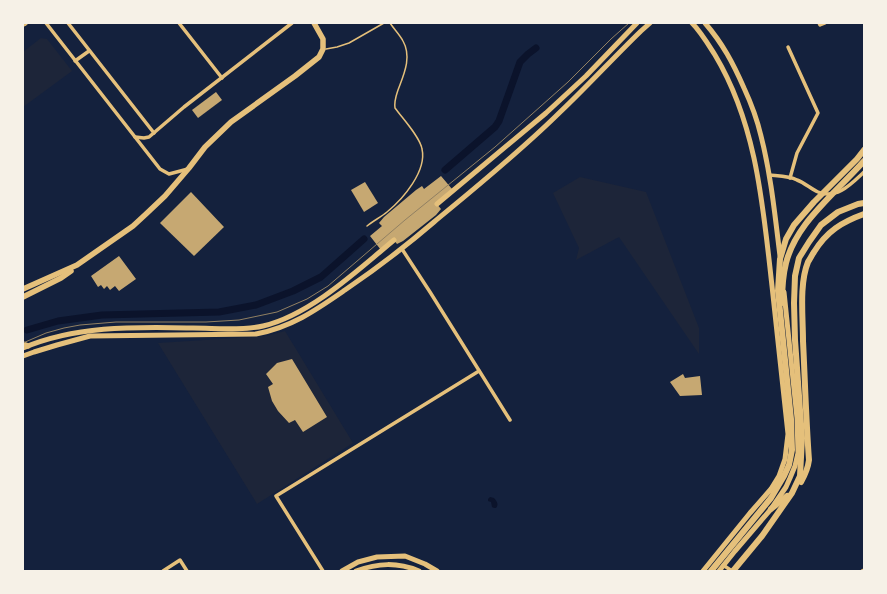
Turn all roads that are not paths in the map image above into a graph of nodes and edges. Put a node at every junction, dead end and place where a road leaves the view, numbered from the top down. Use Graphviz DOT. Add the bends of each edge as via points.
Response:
graph roads {
  1 [pos="46,23"];
  2 [pos="68,23"];
  3 [pos="179,23"];
  4 [pos="314,23"];
  5 [pos="384,23"];
  6 [pos="390,23"];
  7 [pos="637,23"];
  8 [pos="650,23"];
  9 [pos="692,23"];
  10 [pos="705,23"];
  11 [pos="819,23"];
  12 [pos="825,23"];
  13 [pos="291,24"];
  14 [pos="788,47"];
  15 [pos="324,49"];
  16 [pos="89,51"];
  17 [pos="75,61"];
  18 [pos="222,78"];
  19 [pos="154,133"];
  20 [pos="135,137"];
  21 [pos="864,150"];
  22 [pos="864,161"];
  23 [pos="189,168"];
  24 [pos="864,172"];
  25 [pos="769,175"];
  26 [pos="790,178"];
  27 [pos="864,203"];
  28 [pos="437,204"];
  29 [pos="864,214"];
  30 [pos="366,226"];
  31 [pos="394,240"];
  32 [pos="402,249"];
  33 [pos="77,265"];
  34 [pos="23,289"];
  35 [pos="23,297"];
  36 [pos="783,339"];
  37 [pos="25,346"];
  38 [pos="23,356"];
  39 [pos="479,371"];
  40 [pos="510,420"];
  41 [pos="772,509"];
  42 [pos="723,565"];
  43 [pos="163,571"];
  44 [pos="187,571"];
  45 [pos="323,571"];
  46 [pos="342,571"];
  47 [pos="356,571"];
  48 [pos="419,571"];
  49 [pos="437,571"];
  50 [pos="703,571"];
  51 [pos="711,571"];
  52 [pos="719,571"];
  53 [pos="732,571"];
  1 -- 17 [label="street"];
  2 -- 16 [label="street"];
  3 -- 18 [label="street"];
  4 -- 15 [label="main road" via="323,39"];
  5 -- 15 [label="lane" via="348,43"];
  6 -- 30 [label="lane" via="407,50 407,62 394,104 420,142 423,159 416,178 406,193 387,212"];
  7 -- 28 [label="main road" via="586,76"];
  8 -- 32 [label="main road" via="555,117"];
  9 -- 50 [label="main road" via="722,66 740,106 750,138 760,185 788,434 785,459 771,490"];
  10 -- 25 [label="main road" via="733,63 753,109"];
  11 -- 12 [label="street"];
  13 -- 18 [label="street"];
  14 -- 26 [label="street" via="818,113 797,153"];
  15 -- 23 [label="main road" via="319,57 295,76 231,122 205,147"];
  16 -- 17 [label="street"];
  16 -- 19 [label="street"];
  17 -- 20 [label="street"];
  18 -- 19 [label="street"];
  19 -- 20 [label="street" via="149,137"];
  20 -- 23 [label="street" via="160,169 169,174"];
  21 -- 36 [label="highway" via="814,202 794,225 786,239 780,259 778,292"];
  22 -- 36 [label="highway" via="819,207 792,244 782,292"];
  23 -- 33 [label="main road" via="146,214"];
  24 -- 26 [label="street" via="846,188 830,194 821,193 807,184"];
  25 -- 26 [label="street"];
  25 -- 41 [label="main road" via="787,315 798,453 790,478"];
  27 -- 53 [label="highway" via="838,212 821,225 800,258 795,276 794,303 802,438 800,476 792,493 762,536"];
  29 -- 41 [label="highway" via="832,230 808,262 803,281 808,468 799,485"];
  31 -- 37 [label="main road" via="314,303 293,315 264,326 108,328 55,337"];
  32 -- 38 [label="main road" via="317,310 295,322 268,331 256,334 90,336"];
  32 -- 39 [label="street"];
  33 -- 34 [label="main road"];
  33 -- 35 [label="main road" via="61,278"];
  36 -- 51 [label="highway" via="791,419 792,450 789,465 771,498"];
  39 -- 40 [label="street"];
  39 -- 45 [label="street" via="276,496"];
  41 -- 42 [label="main road"];
  42 -- 52 [label="main road"];
  42 -- 53 [label="street"];
  43 -- 44 [label="street" via="180,560"];
  46 -- 49 [label="main road" via="358,562 378,557 405,556"];
  47 -- 48 [label="main road" via="382,565 400,565"];
}
